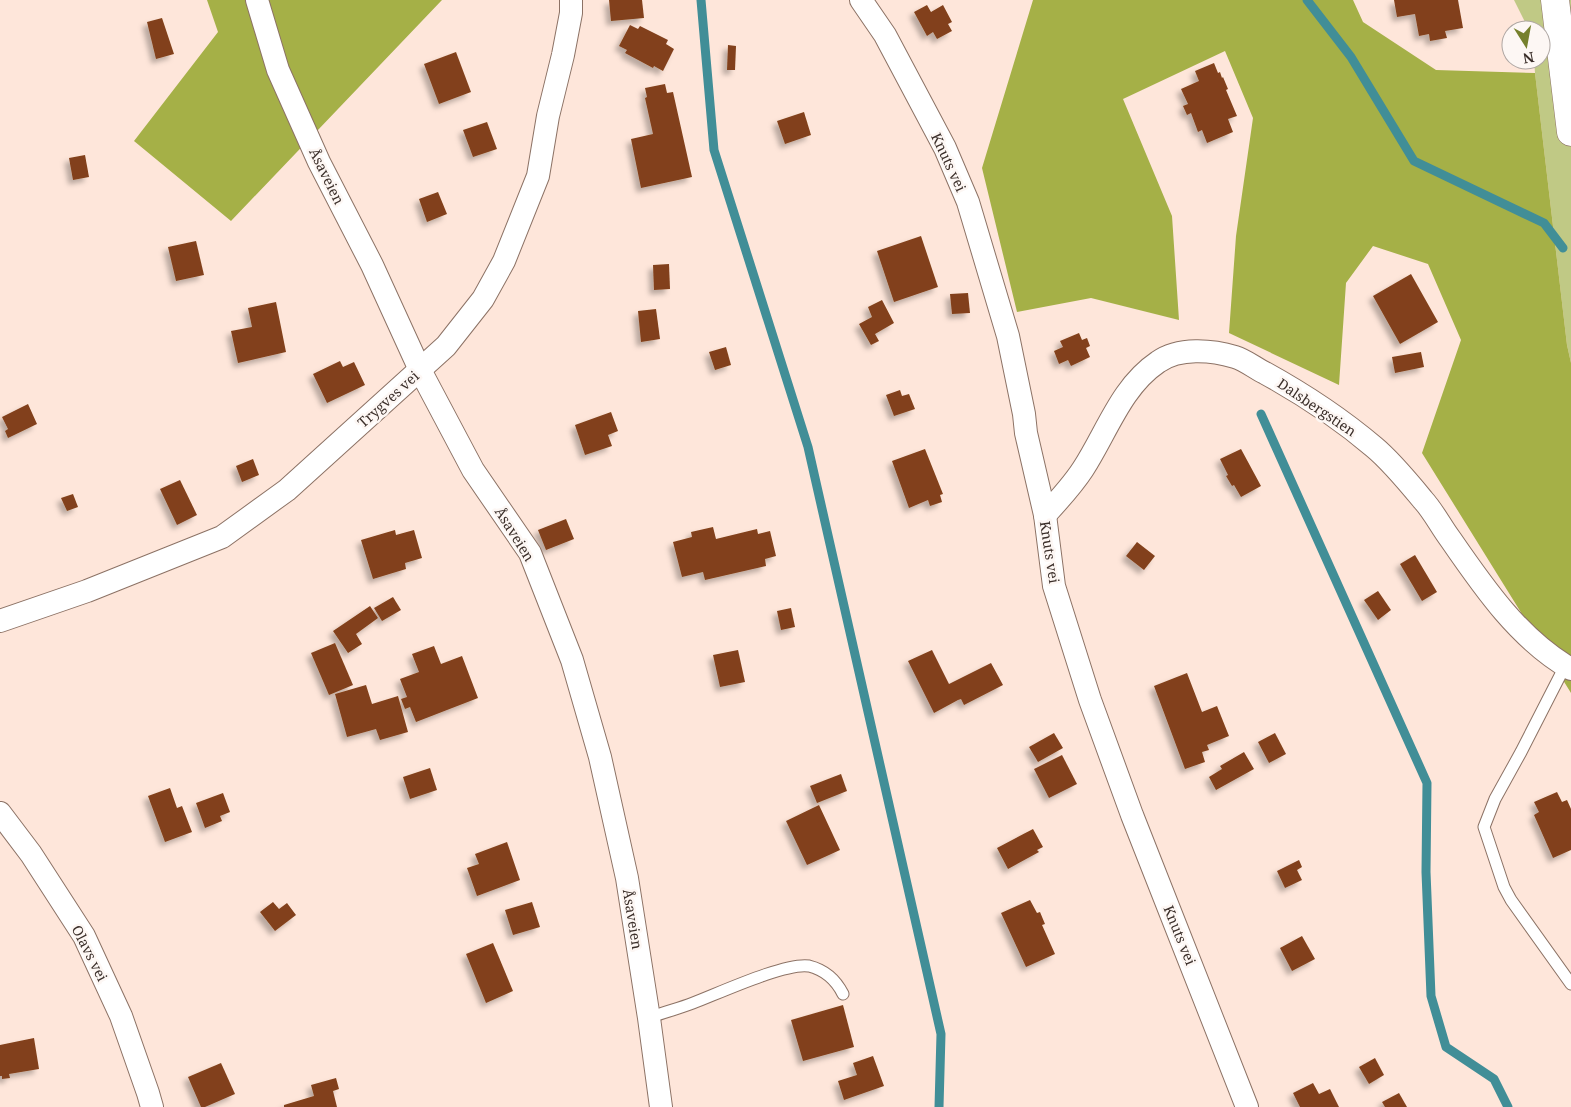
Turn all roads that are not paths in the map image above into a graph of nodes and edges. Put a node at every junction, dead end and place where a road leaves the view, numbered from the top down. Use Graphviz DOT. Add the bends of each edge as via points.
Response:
graph roads {
  1 [pos="257,0"];
  2 [pos="571,0"];
  3 [pos="861,0"];
  4 [pos="1555,0"];
  5 [pos="1571,132"];
  6 [pos="420,370"];
  7 [pos="1044,516"];
  8 [pos="0,621"];
  9 [pos="1568,668"];
  10 [pos="0,814"];
  11 [pos="1571,984"];
  12 [pos="843,994"];
  13 [pos="649,1018"];
  14 [pos="152,1107"];
  15 [pos="660,1107"];
  16 [pos="1247,1107"];
  1 -- 6 [label="street, Åsaveien" via="278,70 318,162 372,265"];
  2 -- 6 [label="street, Trygves vei" via="565,47 548,116 538,176 504,261 483,299 446,346"];
  3 -- 7 [label="street, Knuts vei" via="885,35 945,148 968,202 1008,336"];
  4 -- 5 [label="main road"];
  6 -- 8 [label="street, Trygves vei" via="287,490 222,537"];
  6 -- 13 [label="street, Åsaveien" via="473,470 530,552 572,660 600,757 627,878"];
  7 -- 9 [label="street, Dalsbergstien" via="1083,469 1133,385 1157,363 1166,357 1192,351 1237,358 1312,401 1376,448 1425,502 1508,615 1535,643"];
  7 -- 16 [label="street, Knuts vei" via="1054,586 1090,700"];
  9 -- 11 [label="lane" via="1495,799 1484,827 1511,900"];
  10 -- 14 [label="street, Olavs vei" via="31,854 84,936 121,1016"];
  12 -- 13 [label="lane" via="830,976 808,966 798,966"];
  13 -- 15 [label="street, Åsaveien"];
}
